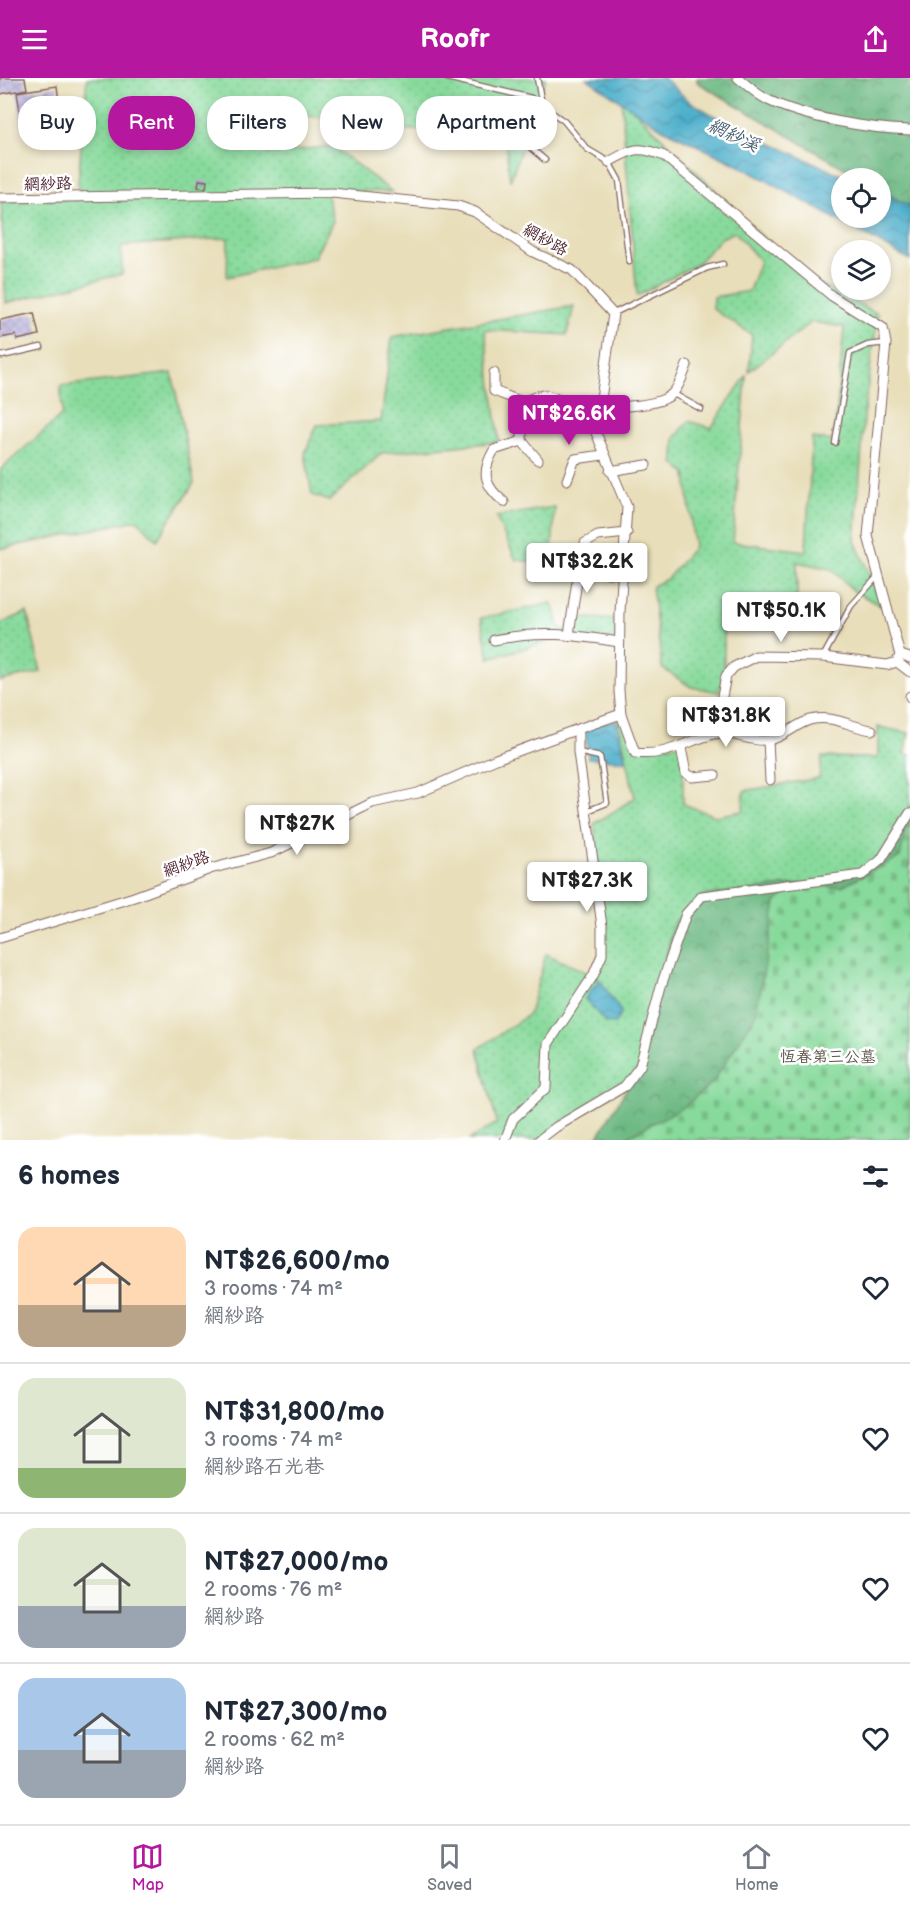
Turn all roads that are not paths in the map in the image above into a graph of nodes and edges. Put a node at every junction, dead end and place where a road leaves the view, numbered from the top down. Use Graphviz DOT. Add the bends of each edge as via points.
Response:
graph roads {
  1 [pos="447,78"];
  2 [pos="537,78"];
  3 [pos="738,78"];
  4 [pos="523,96"];
  5 [pos="540,96"];
  6 [pos="557,116"];
  7 [pos="910,130"];
  8 [pos="533,150"];
  9 [pos="545,160"];
  10 [pos="609,162"];
  11 [pos="0,198"];
  12 [pos="629,262"];
  13 [pos="723,264"];
  14 [pos="613,314"];
  15 [pos="886,343"];
  16 [pos="41,347"];
  17 [pos="0,354"];
  18 [pos="687,365"];
  19 [pos="494,373"];
  20 [pos="672,393"];
  21 [pos="522,402"];
  22 [pos="600,406"];
  23 [pos="701,409"];
  24 [pos="522,441"];
  25 [pos="835,443"];
  26 [pos="603,455"];
  27 [pos="538,459"];
  28 [pos="646,465"];
  29 [pos="610,471"];
  30 [pos="567,480"];
  31 [pos="504,502"];
  32 [pos="627,533"];
  33 [pos="585,543"];
  34 [pos="624,574"];
  35 [pos="879,574"];
  36 [pos="569,635"];
  37 [pos="495,640"];
  38 [pos="619,642"];
  39 [pos="823,657"];
  40 [pos="902,658"];
  41 [pos="910,672"];
  42 [pos="621,714"];
  43 [pos="578,729"];
  44 [pos="873,730"];
  45 [pos="715,733"];
  46 [pos="768,740"];
  47 [pos="681,748"];
  48 [pos="579,752"];
  49 [pos="715,775"];
  50 [pos="770,780"];
  51 [pos="586,811"];
  52 [pos="910,813"];
  53 [pos="0,938"];
  54 [pos="505,1140"];
  55 [pos="539,1140"];
  1 -- 4 [label="lane"];
  2 -- 5 [label="lane"];
  3 -- 7 [label="street" via="768,100 819,116 874,129"];
  6 -- 10 [label="lane" via="587,149"];
  8 -- 9 [label="lane"];
  10 -- 12 [label="lane" via="619,180"];
  10 -- 15 [label="street" via="633,148 649,149 664,156 832,296 883,328"];
  11 -- 14 [label="street, 網紗路" via="332,193 458,206 475,212 532,252 572,270"];
  13 -- 14 [label="lane" via="706,268"];
  14 -- 22 [label="street"];
  15 -- 25 [label="lane" via="850,353"];
  15 -- 35 [label="street" via="868,536"];
  16 -- 17 [label="lane"];
  18 -- 20 [label="street"];
  19 -- 21 [label="street" via="494,391"];
  20 -- 22 [label="street" via="651,403"];
  20 -- 23 [label="lane"];
  21 -- 22 [label="street" via="544,395 563,402"];
  21 -- 24 [label="street"];
  22 -- 26 [label="street" via="594,428"];
  24 -- 27 [label="street"];
  24 -- 31 [label="street" via="494,450 488,462 485,476 491,492"];
  26 -- 29 [label="street"];
  26 -- 30 [label="street" via="575,459"];
  28 -- 29 [label="street"];
  29 -- 32 [label="street" via="627,507"];
  32 -- 33 [label="street" via="598,536"];
  32 -- 34 [label="street"];
  34 -- 36 [label="street" via="578,574"];
  34 -- 38 [label="street"];
  35 -- 39 [label="lane" via="851,606"];
  35 -- 40 [label="street"];
  36 -- 37 [label="street" via="528,633"];
  36 -- 38 [label="street"];
  38 -- 42 [label="street"];
  39 -- 40 [label="street" via="887,665"];
  39 -- 45 [label="street" via="756,656 734,667 726,676"];
  40 -- 41 [label="street"];
  42 -- 43 [label="street, 網紗路"];
  42 -- 47 [label="street" via="634,753 648,755"];
  43 -- 48 [label="street"];
  43 -- 53 [label="street, 網紗路" via="418,793 372,803 271,853"];
  44 -- 46 [label="street" via="853,728 835,718 820,718"];
  45 -- 46 [label="street"];
  45 -- 47 [label="street"];
  46 -- 50 [label="street"];
  47 -- 49 [label="street" via="686,772 692,777"];
  48 -- 51 [label="street"];
  48 -- 51 [label="lane" via="600,757 607,803"];
  51 -- 54 [label="street" via="602,926 602,955 593,976 548,1044 546,1088 513,1119"];
  52 -- 55 [label="street" via="881,860 862,875 702,896 686,914 640,1066 625,1086"];
}
